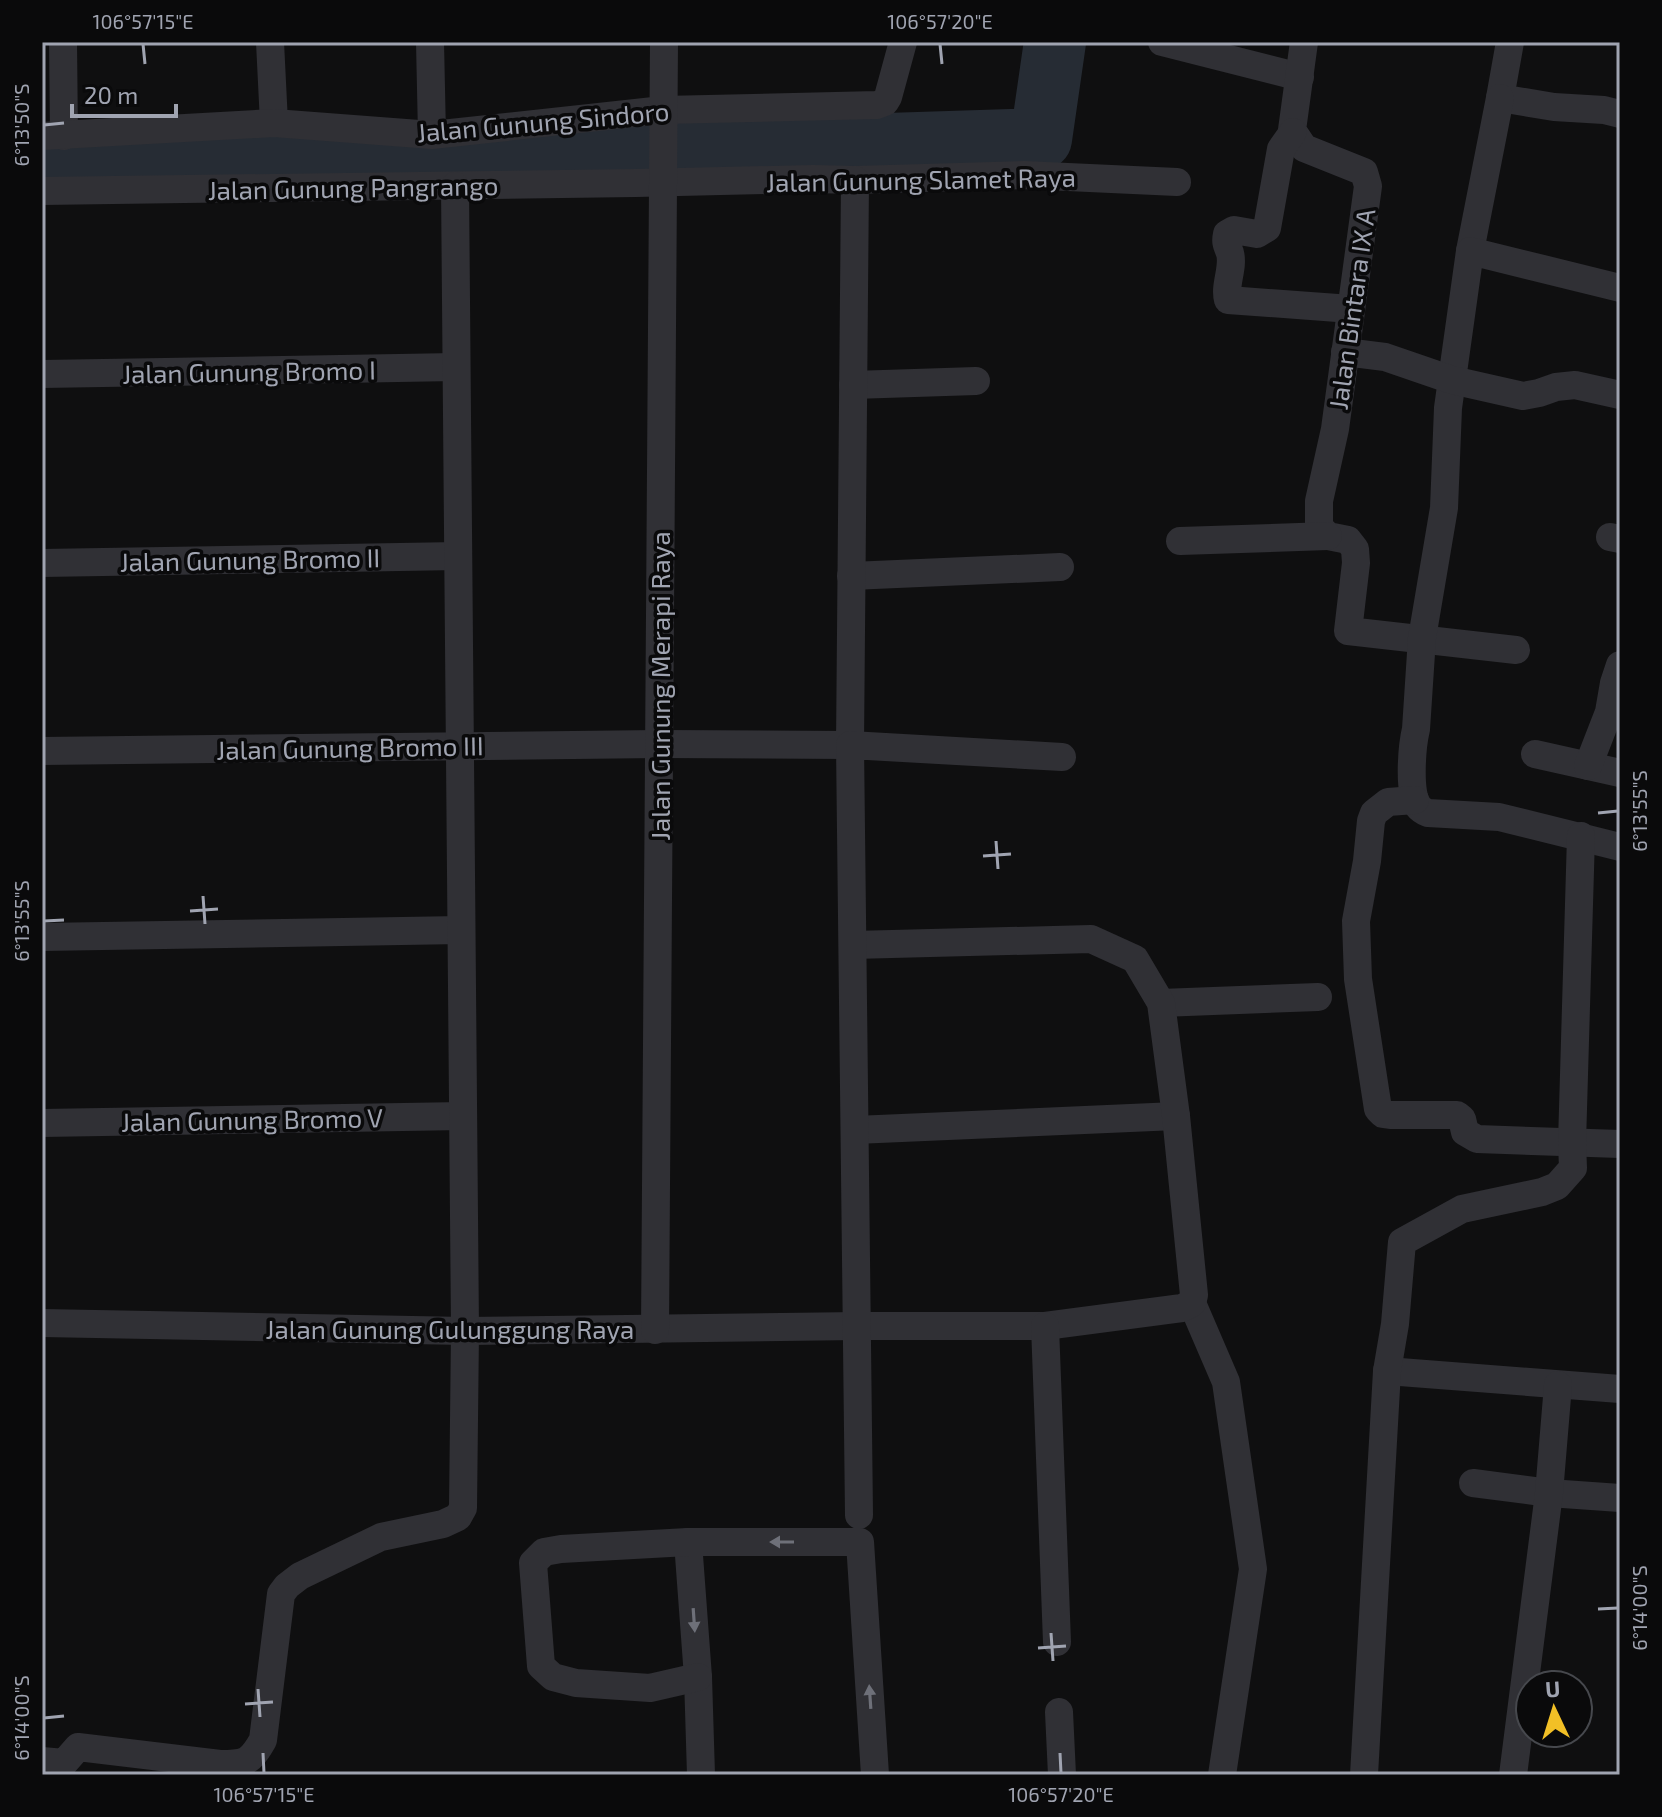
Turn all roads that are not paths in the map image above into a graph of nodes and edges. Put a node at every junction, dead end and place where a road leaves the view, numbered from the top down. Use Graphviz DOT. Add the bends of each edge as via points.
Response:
graph roads {
  1 [pos="63,42"];
  2 [pos="270,42"];
  3 [pos="430,42"];
  4 [pos="664,42"];
  5 [pos="903,42"];
  6 [pos="1162,42"];
  7 [pos="1304,42"];
  8 [pos="1510,42"];
  9 [pos="1300,77"];
  10 [pos="1501,91"];
  11 [pos="1620,114"];
  12 [pos="663,116"];
  13 [pos="274,123"];
  14 [pos="1293,132"];
  15 [pos="432,135"];
  16 [pos="53,136"];
  17 [pos="664,175"];
  18 [pos="855,180"];
  19 [pos="1177,182"];
  20 [pos="455,186"];
  21 [pos="42,191"];
  22 [pos="1470,251"];
  23 [pos="1620,288"];
  24 [pos="1351,309"];
  25 [pos="1345,352"];
  26 [pos="456,367"];
  27 [pos="42,374"];
  28 [pos="1452,380"];
  29 [pos="976,381"];
  30 [pos="853,385"];
  31 [pos="1620,395"];
  32 [pos="1328,536"];
  33 [pos="1180,541"];
  34 [pos="458,556"];
  35 [pos="42,563"];
  36 [pos="1060,567"];
  37 [pos="851,576"];
  38 [pos="1422,638"];
  39 [pos="1516,650"];
  40 [pos="1620,665"];
  41 [pos="659,744"];
  42 [pos="850,745"];
  43 [pos="459,746"];
  44 [pos="42,751"];
  45 [pos="1535,754"];
  46 [pos="1062,757"];
  47 [pos="1588,766"];
  48 [pos="1620,773"];
  49 [pos="1415,800"];
  50 [pos="1581,836"];
  51 [pos="1620,847"];
  52 [pos="461,930"];
  53 [pos="42,937"];
  54 [pos="853,945"];
  55 [pos="1318,997"];
  56 [pos="1161,1003"];
  57 [pos="463,1116"];
  58 [pos="1176,1116"];
  59 [pos="42,1123"];
  60 [pos="855,1130"];
  61 [pos="1572,1143"];
  62 [pos="1620,1144"];
  63 [pos="1192,1303"];
  64 [pos="42,1323"];
  65 [pos="858,1326"];
  66 [pos="1045,1326"];
  67 [pos="655,1330"];
  68 [pos="465,1331"];
  69 [pos="1387,1371"];
  70 [pos="1558,1385"];
  71 [pos="1620,1389"];
  72 [pos="1473,1483"];
  73 [pos="1549,1493"];
  74 [pos="1620,1498"];
  75 [pos="859,1515"];
  76 [pos="688,1542"];
  77 [pos="1057,1642"];
  78 [pos="698,1677"];
  79 [pos="1059,1712"];
  80 [pos="42,1761"];
  81 [pos="219,1769"];
  82 [pos="701,1775"];
  83 [pos="875,1775"];
  84 [pos="1062,1775"];
  85 [pos="1222,1775"];
  86 [pos="1364,1775"];
  87 [pos="1513,1775"];
  1 -- 16 [label="street"];
  2 -- 13 [label="street"];
  3 -- 15 [label="street"];
  4 -- 12 [label="street, Jalan Gunung Merapi Raya"];
  5 -- 12 [label="street, Jalan Gunung Sindoro" via="888,97 877,105"];
  6 -- 9 [label="street"];
  7 -- 9 [label="street"];
  8 -- 10 [label="street"];
  9 -- 14 [label="street"];
  10 -- 11 [label="street" via="1554,107"];
  10 -- 22 [label="street"];
  12 -- 15 [label="street, Jalan Gunung Sindoro"];
  12 -- 17 [label="street, Jalan Gunung Merapi Raya"];
  13 -- 15 [label="street, Jalan Gunung Sindoro"];
  13 -- 16 [label="street, Jalan Gunung Sindoro"];
  14 -- 24 [label="street, Jalan Bintara IX A" via="1304,148 1364,172 1368,186"];
  14 -- 24 [label="street" via="1281,149 1267,228 1257,234 1227,234 1231,255 1226,294 1228,300"];
  17 -- 18 [label="street, Jalan Gunung Slamet Raya"];
  17 -- 20 [label="street, Jalan Gunung Pangrango"];
  17 -- 41 [label="street, Jalan Gunung Merapi Raya"];
  18 -- 19 [label="street, Jalan Gunung Slamet Raya" via="1024,175"];
  18 -- 30 [label="street"];
  20 -- 21 [label="street, Jalan Gunung Pangrango"];
  20 -- 26 [label="street"];
  22 -- 23 [label="street"];
  22 -- 28 [label="street"];
  24 -- 25 [label="street, Jalan Bintara IX A"];
  25 -- 28 [label="street" via="1385,357"];
  25 -- 32 [label="street, Jalan Bintara IX A" via="1319,501 1319,527"];
  26 -- 27 [label="street, Jalan Gunung Bromo I"];
  26 -- 34 [label="street"];
  28 -- 31 [label="street" via="1523,396 1575,385"];
  28 -- 38 [label="street" via="1444,508"];
  29 -- 30 [label="street"];
  30 -- 37 [label="street"];
  32 -- 33 [label="street"];
  32 -- 38 [label="street" via="1348,540 1355,549 1348,631"];
  34 -- 35 [label="street, Jalan Gunung Bromo II"];
  34 -- 43 [label="street"];
  36 -- 37 [label="street"];
  37 -- 42 [label="street"];
  38 -- 39 [label="street"];
  38 -- 49 [label="street" via="1411,772"];
  40 -- 47 [label="street"];
  41 -- 42 [label="street, Jalan Gunung Bromo III"];
  41 -- 43 [label="street, Jalan Gunung Bromo III"];
  41 -- 67 [label="street, Jalan Gunung Merapi Raya"];
  42 -- 46 [label="street, Jalan Gunung Bromo III"];
  42 -- 54 [label="street"];
  43 -- 44 [label="street, Jalan Gunung Bromo III"];
  43 -- 52 [label="street"];
  45 -- 47 [label="street"];
  47 -- 48 [label="street"];
  49 -- 50 [label="street" via="1428,813 1499,817"];
  49 -- 61 [label="street" via="1388,802 1374,813 1356,921 1358,979 1378,1109 1390,1115 1457,1115 1465,1132 1477,1139"];
  50 -- 51 [label="street"];
  50 -- 61 [label="street"];
  52 -- 53 [label="street"];
  52 -- 57 [label="street"];
  54 -- 56 [label="street" via="1091,939 1135,959"];
  54 -- 60 [label="street"];
  55 -- 56 [label="street"];
  56 -- 58 [label="street"];
  57 -- 59 [label="street, Jalan Gunung Bromo V"];
  57 -- 68 [label="street"];
  58 -- 60 [label="street"];
  58 -- 63 [label="street"];
  60 -- 65 [label="street"];
  61 -- 62 [label="street"];
  61 -- 69 [label="street" via="1573,1168 1557,1186 1462,1209 1402,1242"];
  63 -- 66 [label="street, Jalan Gunung Gulunggung Raya"];
  63 -- 85 [label="street" via="1226,1382 1253,1569"];
  64 -- 68 [label="street, Jalan Gunung Gulunggung Raya"];
  65 -- 66 [label="street, Jalan Gunung Gulunggung Raya"];
  65 -- 67 [label="street, Jalan Gunung Gulunggung Raya"];
  65 -- 75 [label="street"];
  66 -- 77 [label="street"];
  67 -- 68 [label="street, Jalan Gunung Gulunggung Raya"];
  68 -- 81 [label="street" via="463,1508 458,1517 381,1537 287,1586 281,1594 263,1740 243,1764"];
  69 -- 70 [label="street"];
  69 -- 86 [label="street"];
  70 -- 71 [label="street"];
  70 -- 73 [label="street"];
  72 -- 73 [label="street"];
  73 -- 74 [label="street"];
  73 -- 87 [label="street"];
  76 -- 78 [label="street, one-way"];
  76 -- 78 [label="street" via="544,1552 533,1563 534,1578 541,1666 553,1677 650,1688"];
  83 -- 76 [label="street, one-way" via="860,1542"];
  78 -- 82 [label="street"];
  79 -- 84 [label="street"];
  80 -- 81 [label="street" via="64,1763 78,1747"];
}
